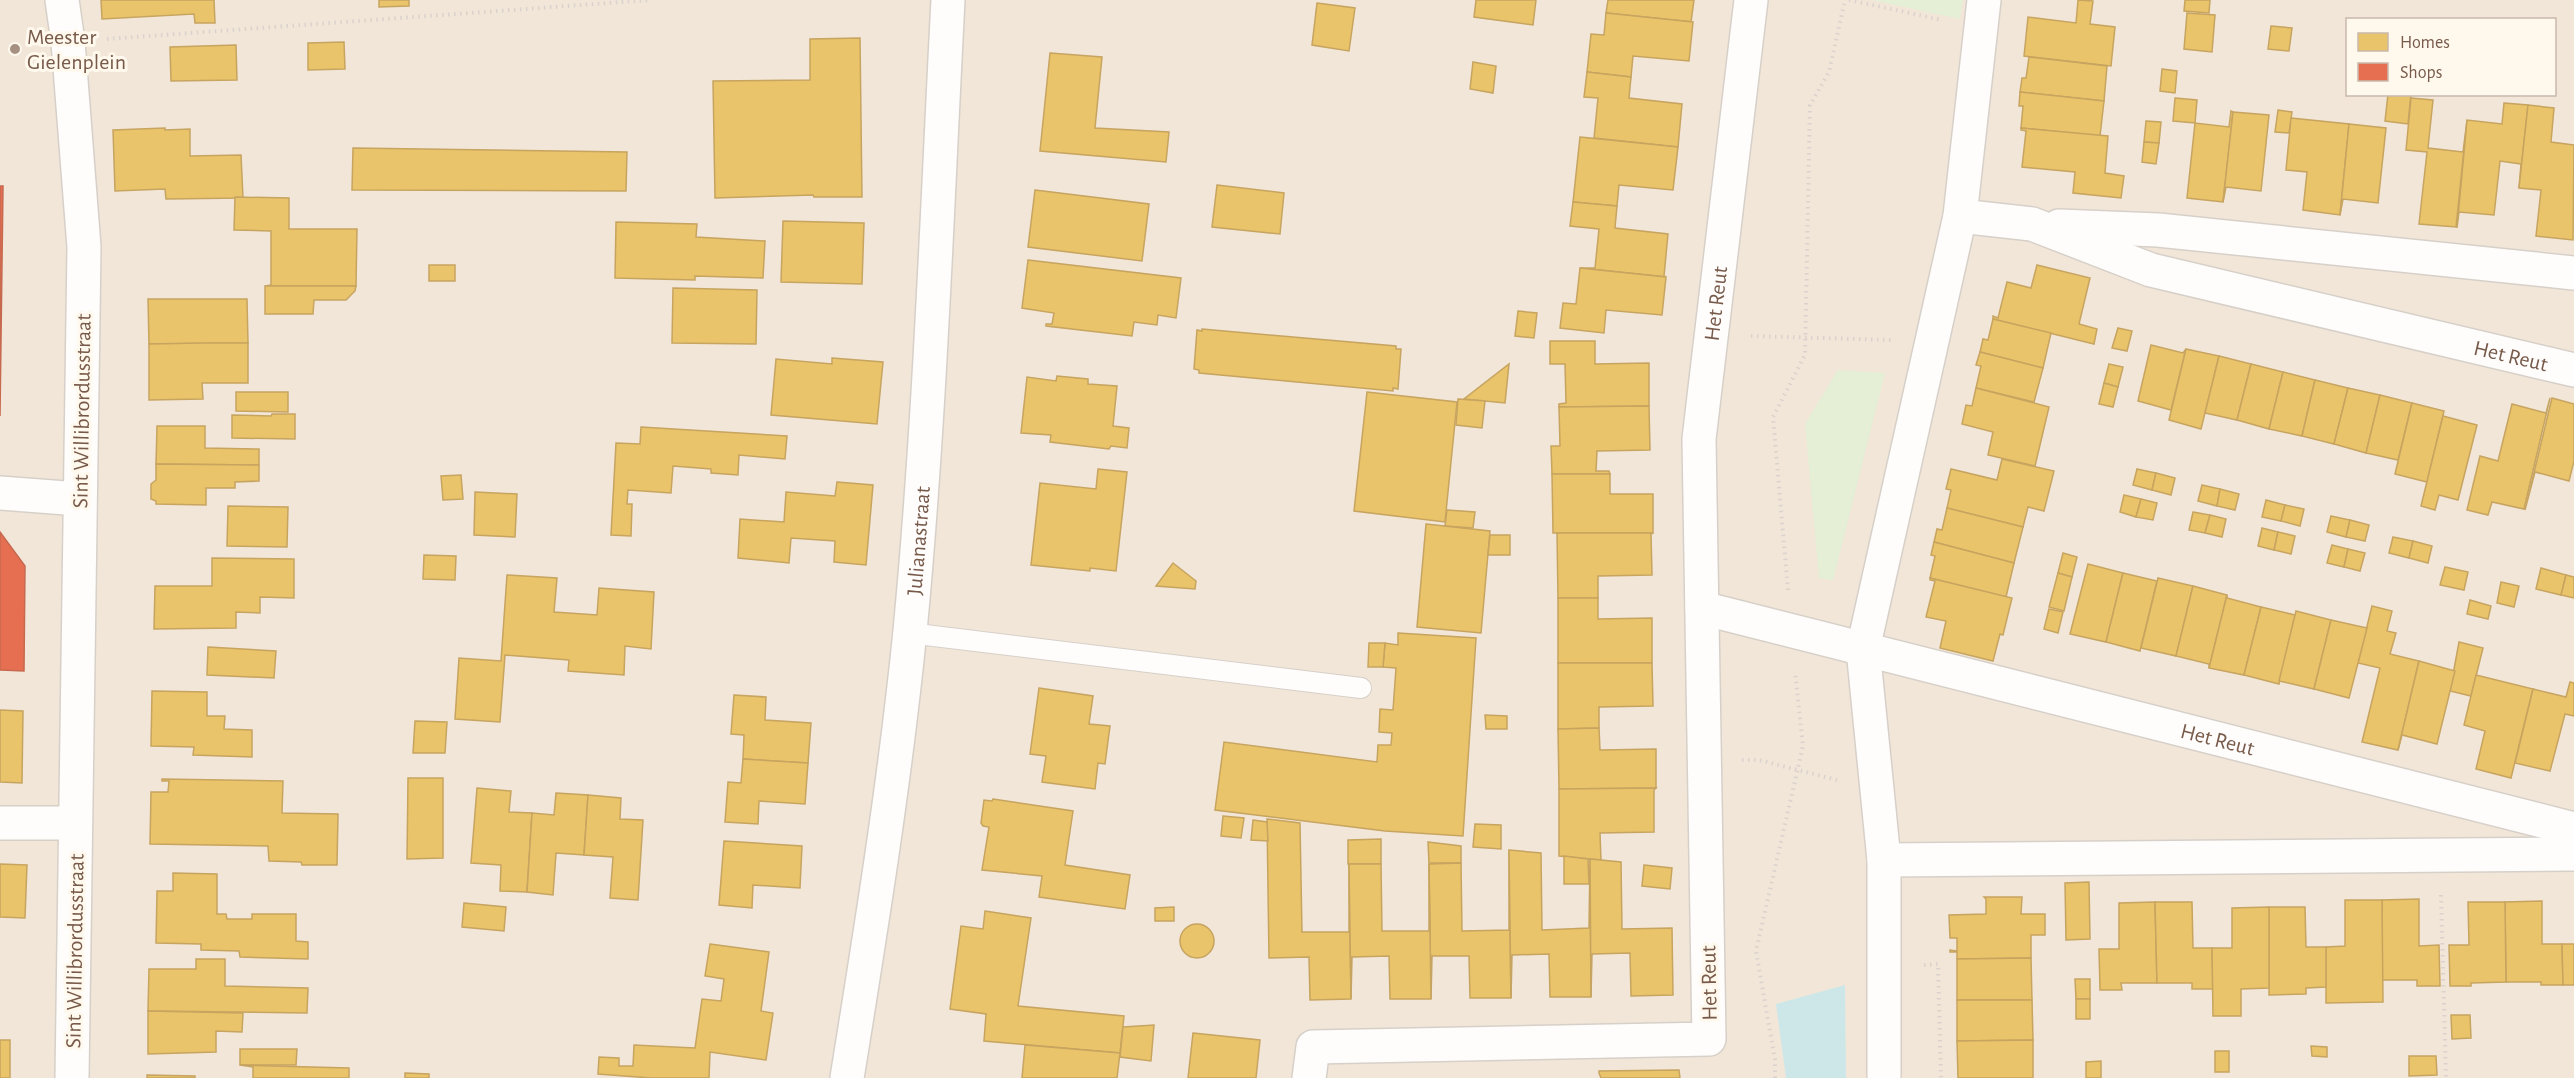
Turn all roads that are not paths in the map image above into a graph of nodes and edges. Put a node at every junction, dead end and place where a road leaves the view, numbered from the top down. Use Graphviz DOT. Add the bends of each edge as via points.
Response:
graph roads {
  1 [pos="62,0"];
  2 [pos="948,0"];
  3 [pos="1751,0"];
  4 [pos="1982,14"];
  5 [pos="1960,216"];
  6 [pos="2032,225"];
  7 [pos="2574,273"];
  8 [pos="2574,370"];
  9 [pos="0,493"];
  10 [pos="79,499"];
  11 [pos="1702,608"];
  12 [pos="909,633"];
  13 [pos="1863,649"];
  14 [pos="1361,688"];
  15 [pos="0,823"];
  16 [pos="75,823"];
  17 [pos="2574,829"];
  18 [pos="2574,855"];
  19 [pos="1884,860"];
  20 [pos="72,1078"];
  21 [pos="847,1078"];
  22 [pos="1309,1078"];
  23 [pos="1884,1078"];
  1 -- 10 [label="street, Sint Willibrordusstraat" via="84,247"];
  2 -- 12 [label="street, Julianastraat" via="925,452"];
  3 -- 11 [label="street, Het Reut" via="1699,439"];
  4 -- 5 [label="street"];
  5 -- 6 [label="street, Het Reut"];
  5 -- 13 [label="street"];
  6 -- 7 [label="street, Het Reut" via="2158,230"];
  6 -- 8 [label="street, Het Reut" via="2151,270"];
  9 -- 10 [label="street"];
  10 -- 16 [label="street, Sint Willibrordusstraat"];
  11 -- 13 [label="street, Het Reut"];
  11 -- 22 [label="street, Het Reut" via="1709,1039 1313,1047"];
  12 -- 14 [label="lane"];
  12 -- 21 [label="street, Julianastraat" via="881,866"];
  13 -- 17 [label="street, Het Reut"];
  13 -- 19 [label="street"];
  15 -- 16 [label="street, Sint Willibrordusstraat"];
  16 -- 20 [label="street, Sint Willibrordusstraat"];
  18 -- 19 [label="street"];
  19 -- 23 [label="street"];
}
